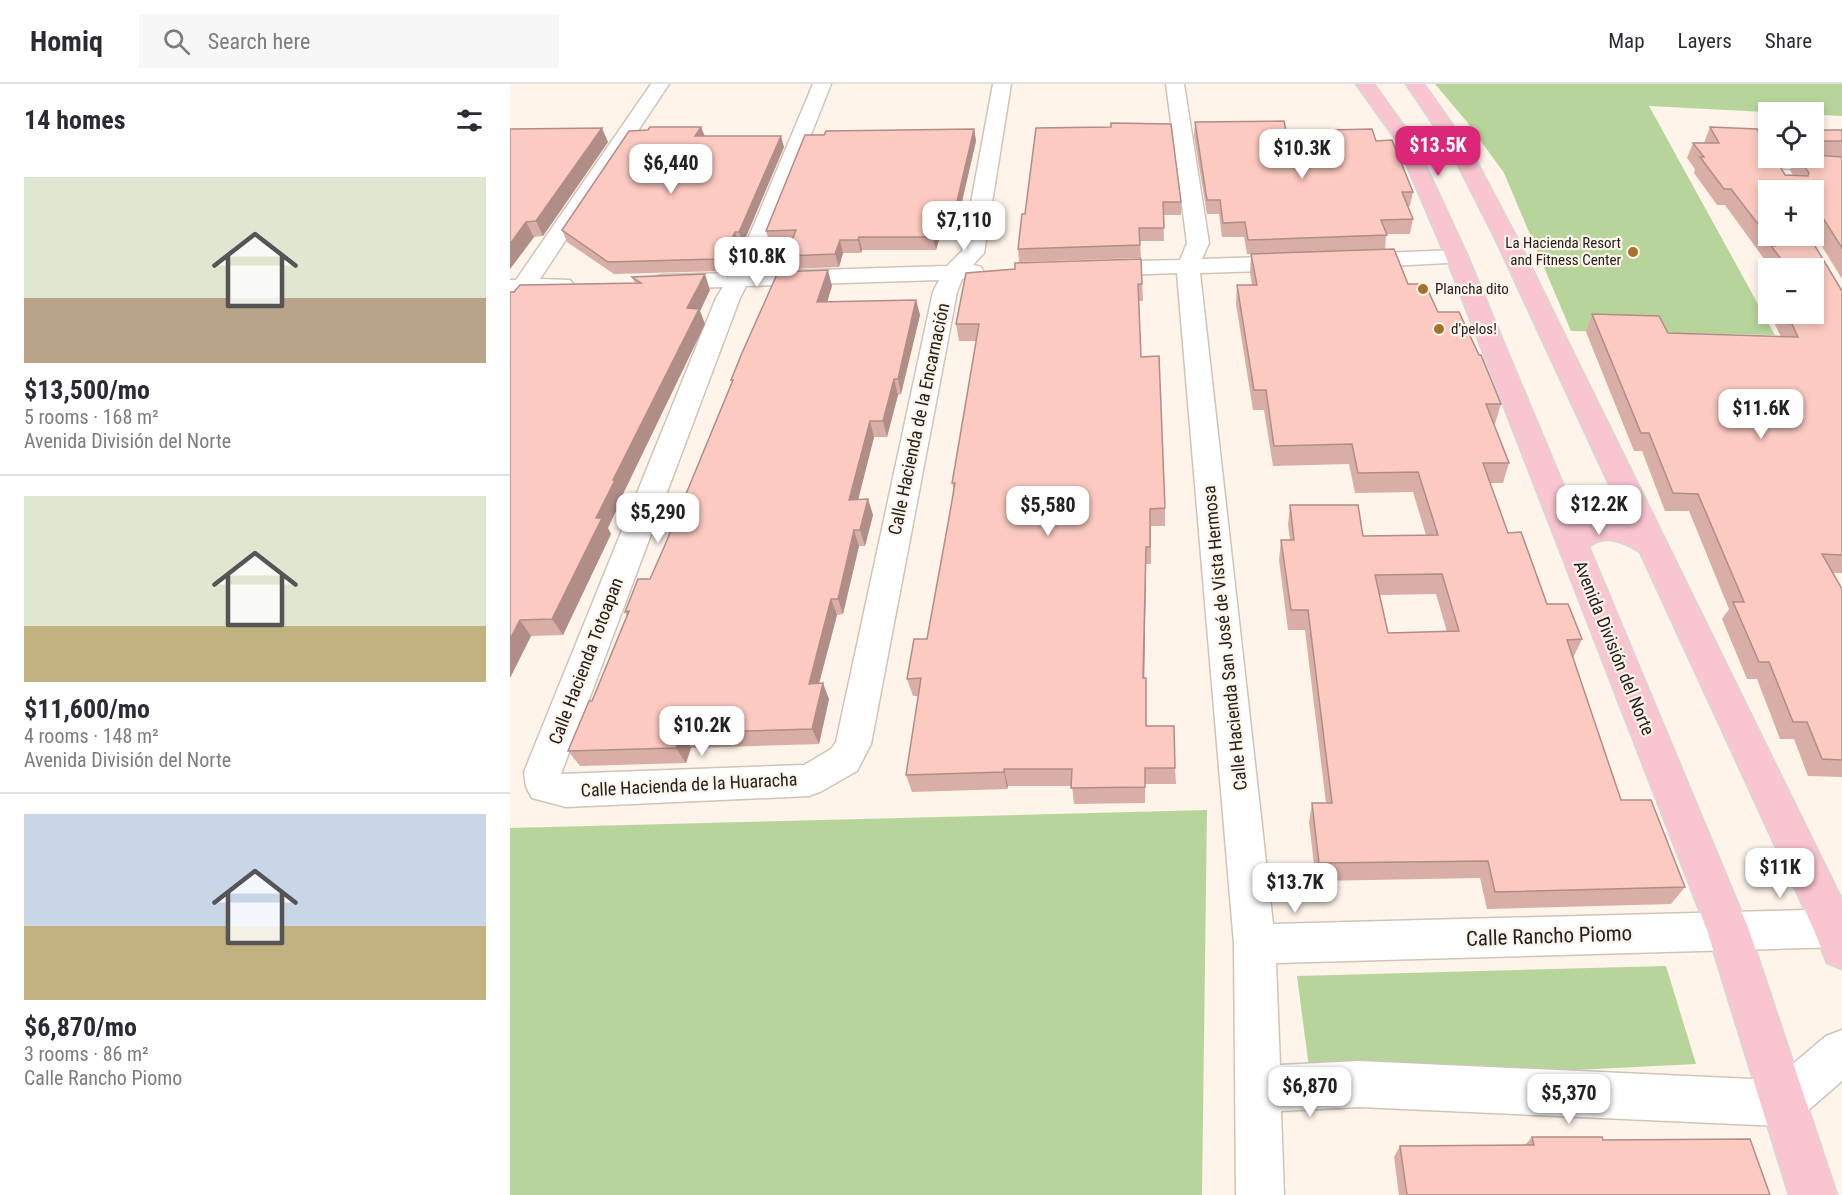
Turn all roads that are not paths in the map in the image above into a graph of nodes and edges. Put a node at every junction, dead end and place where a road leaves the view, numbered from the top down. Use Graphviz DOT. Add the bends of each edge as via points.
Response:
graph roads {
  1 [pos="660,84"];
  2 [pos="822,84"];
  3 [pos="1002,84"];
  4 [pos="1175,84"];
  5 [pos="1365,84"];
  6 [pos="1415,84"];
  7 [pos="1441,162"];
  8 [pos="1824,163"];
  9 [pos="1842,165"];
  10 [pos="1456,257"];
  11 [pos="1188,266"];
  12 [pos="1071,269"];
  13 [pos="954,272"];
  14 [pos="989,272"];
  15 [pos="738,279"];
  16 [pos="643,282"];
  17 [pos="584,284"];
  18 [pos="517,287"];
  19 [pos="510,307"];
  20 [pos="1629,495"];
  21 [pos="1553,496"];
  22 [pos="1652,545"];
  23 [pos="1573,547"];
  24 [pos="844,760"];
  25 [pos="542,772"];
  26 [pos="1728,930"];
  27 [pos="1839,935"];
  28 [pos="1255,944"];
  29 [pos="1842,1052"];
  30 [pos="1258,1089"];
  31 [pos="1782,1103"];
  32 [pos="1260,1195"];
  33 [pos="1814,1195"];
  1 -- 18 [label="street"];
  2 -- 15 [label="street, Calle Hacienda Totoapan" via="751,258"];
  3 -- 13 [label="street, Calle Hacienda de la Encarnación" via="973,253"];
  4 -- 11 [label="street, Calle Hacienda San José de Vista Hermosa" via="1198,243"];
  5 -- 7 [label="main road, Avenida División del Norte"];
  6 -- 7 [label="main road, Avenida División del Norte"];
  7 -- 10 [label="main road, Avenida División del Norte"];
  7 -- 20 [label="main road, Avenida División del Norte" via="1506,238"];
  8 -- 9 [label="street"];
  10 -- 11 [label="street"];
  10 -- 21 [label="main road, Avenida División del Norte"];
  11 -- 12 [label="street"];
  11 -- 28 [label="street, Calle Hacienda San José de Vista Hermosa"];
  13 -- 14 [label="street"];
  13 -- 15 [label="street"];
  13 -- 24 [label="street, Calle Hacienda de la Encarnación" via="945,292 853,744"];
  15 -- 16 [label="street"];
  15 -- 25 [label="street, Calle Hacienda Totoapan"];
  17 -- 18 [label="street"];
  18 -- 19 [label="street"];
  20 -- 21 [label="main road" via="1619,507 1598,513 1573,508"];
  20 -- 22 [label="main road, Avenida División del Norte"];
  21 -- 23 [label="main road, Avenida División del Norte"];
  22 -- 23 [label="main road" via="1640,537 1608,529 1585,534"];
  22 -- 27 [label="main road, Avenida División del Norte"];
  23 -- 26 [label="main road, Avenida División del Norte"];
  24 -- 25 [label="street, Calle Hacienda de la Huaracha" via="809,780 578,791 545,787"];
  26 -- 27 [label="street, Calle Rancho Piomo"];
  26 -- 28 [label="street, Calle Rancho Piomo"];
  26 -- 31 [label="main road, Avenida División del Norte"];
  28 -- 30 [label="street, Calle Hacienda San José de Vista Hermosa"];
  29 -- 31 [label="street"];
  30 -- 31 [label="street" via="1359,1084"];
  30 -- 32 [label="street, Calle Hacienda San José de Vista Hermosa"];
  31 -- 33 [label="main road, Avenida División del Norte"];
}
